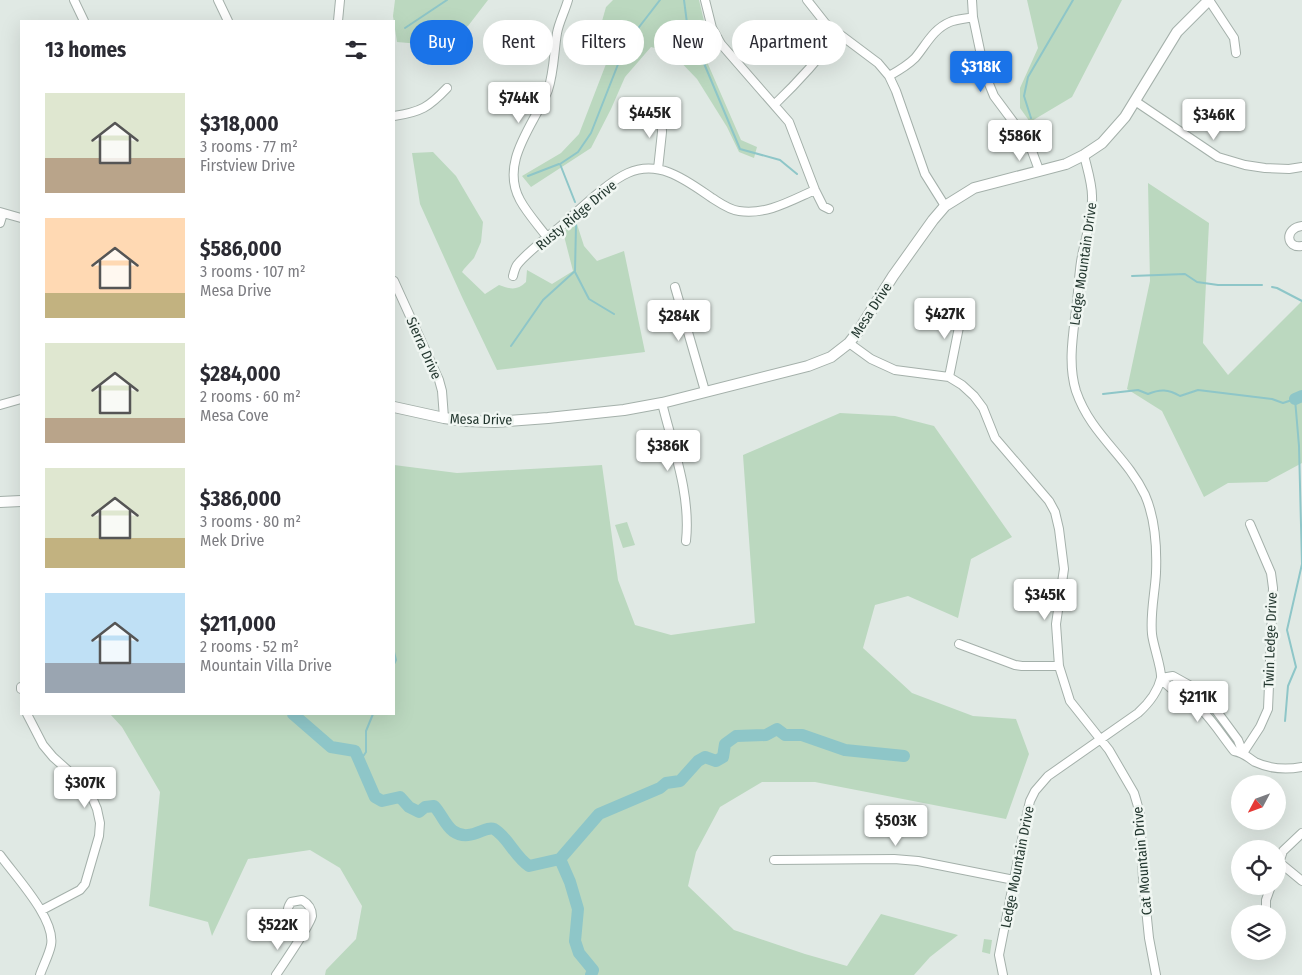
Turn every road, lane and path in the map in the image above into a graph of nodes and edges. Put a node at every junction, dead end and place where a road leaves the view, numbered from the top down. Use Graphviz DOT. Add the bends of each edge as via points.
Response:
graph roads {
  1 [pos="74,0"];
  2 [pos="218,0"];
  3 [pos="340,0"];
  4 [pos="568,0"];
  5 [pos="705,0"];
  6 [pos="807,0"];
  7 [pos="972,0"];
  8 [pos="1209,0"];
  9 [pos="973,17"];
  10 [pos="84,20"];
  11 [pos="228,20"];
  12 [pos="338,20"];
  13 [pos="823,20"];
  14 [pos="846,39"];
  15 [pos="1236,53"];
  16 [pos="812,65"];
  17 [pos="889,76"];
  18 [pos="447,88"];
  19 [pos="1135,101"];
  20 [pos="775,104"];
  21 [pos="661,109"];
  22 [pos="395,116"];
  23 [pos="1084,155"];
  24 [pos="1302,167"];
  25 [pos="658,169"];
  26 [pos="1039,170"];
  27 [pos="815,190"];
  28 [pos="945,206"];
  29 [pos="829,209"];
  30 [pos="2,212"];
  31 [pos="20,218"];
  32 [pos="0,223"];
  33 [pos="1302,226"];
  34 [pos="547,237"];
  35 [pos="1302,246"];
  36 [pos="513,276"];
  37 [pos="395,283"];
  38 [pos="675,287"];
  39 [pos="959,305"];
  40 [pos="849,343"];
  41 [pos="949,377"];
  42 [pos="705,391"];
  43 [pos="20,399"];
  44 [pos="662,403"];
  45 [pos="0,405"];
  46 [pos="395,407"];
  47 [pos="444,418"];
  48 [pos="20,501"];
  49 [pos="0,502"];
  50 [pos="1250,524"];
  51 [pos="686,541"];
  52 [pos="959,644"];
  53 [pos="1059,666"];
  54 [pos="1161,678"];
  55 [pos="28,715"];
  56 [pos="1100,738"];
  57 [pos="1242,753"];
  58 [pos="1302,767"];
  59 [pos="1302,833"];
  60 [pos="1286,849"];
  61 [pos="0,854"];
  62 [pos="774,860"];
  63 [pos="1286,870"];
  64 [pos="1014,880"];
  65 [pos="1302,881"];
  66 [pos="42,910"];
  67 [pos="298,940"];
  68 [pos="40,975"];
  69 [pos="276,975"];
  70 [pos="1003,975"];
  71 [pos="1156,975"];
  1 -- 10 [label="street"];
  2 -- 11 [label="street"];
  3 -- 12 [label="street"];
  4 -- 34 [label="street" via="558,30 549,87 518,148 514,167 519,198"];
  5 -- 20 [label="street" via="712,28 721,44"];
  6 -- 13 [label="street"];
  7 -- 9 [label="street"];
  8 -- 15 [label="street" via="1234,38"];
  8 -- 19 [label="street, Mesa Drive" via="1177,32"];
  9 -- 17 [label="street" via="941,28 914,58"];
  9 -- 26 [label="street" via="985,74 994,96 1029,143"];
  14 -- 17 [label="street" via="878,62"];
  16 -- 20 [label="street"];
  17 -- 28 [label="street" via="924,174"];
  18 -- 22 [label="street" via="425,109"];
  19 -- 23 [label="street, Mesa Drive" via="1102,143"];
  19 -- 24 [label="street" via="1218,157 1265,168"];
  20 -- 27 [label="street" via="789,122"];
  21 -- 25 [label="street"];
  23 -- 26 [label="street, Mesa Drive" via="1066,164"];
  23 -- 54 [label="street, Ledge Mountain Drive" via="1092,195 1092,214 1081,268 1072,345 1073,375 1082,408 1139,482 1151,514 1156,574 1152,634"];
  25 -- 27 [label="street, Rusty Ridge Drive" via="678,176 736,211 767,210"];
  25 -- 34 [label="street, Rusty Ridge Drive" via="628,173"];
  26 -- 28 [label="street, Mesa Drive" via="974,188"];
  27 -- 29 [label="street" via="823,206"];
  28 -- 40 [label="street, Mesa Drive" via="898,268"];
  30 -- 31 [label="street"];
  30 -- 32 [label="street"];
  33 -- 35 [label="street" via="1291,230 1289,235 1294,245"];
  34 -- 36 [label="street, Rusty Ridge Drive" via="516,266"];
  37 -- 47 [label="street, Sierra Drive" via="439,380"];
  38 -- 42 [label="street"];
  39 -- 41 [label="street" via="959,327"];
  40 -- 41 [label="street, Cat Mountain Drive" via="895,370"];
  40 -- 42 [label="street, Mesa Drive" via="819,363"];
  41 -- 53 [label="street, Cat Mountain Drive" via="974,396 983,408 995,438 1055,512 1064,569 1056,624"];
  42 -- 44 [label="street, Mesa Drive"];
  43 -- 45 [label="street"];
  44 -- 47 [label="street, Mesa Drive" via="521,420 468,422"];
  44 -- 51 [label="street" via="687,500"];
  46 -- 47 [label="street, Mesa Drive"];
  48 -- 49 [label="street"];
  50 -- 57 [label="street, Twin Ledge Drive" via="1271,573 1273,588 1268,709 1260,728"];
  52 -- 53 [label="street" via="1015,665"];
  53 -- 56 [label="street, Cat Mountain Drive" via="1070,701"];
  54 -- 56 [label="street, Ledge Mountain Drive" via="1147,704 1138,713"];
  54 -- 57 [label="street" via="1167,687 1201,708 1234,752"];
  54 -- 57 [label="street" via="1173,676 1200,691 1238,740"];
  55 -- 66 [label="street" via="43,745 91,794 100,823 85,884 80,890"];
  56 -- 64 [label="street, Ledge Mountain Drive" via="1058,768 1035,791 1030,801"];
  56 -- 71 [label="street, Cat Mountain Drive" via="1134,793 1140,814 1143,879"];
  57 -- 58 [label="street" via="1254,762 1268,766 1281,769"];
  59 -- 60 [label="street"];
  61 -- 66 [label="street"];
  62 -- 64 [label="street" via="894,858"];
  63 -- 65 [label="street"];
  64 -- 70 [label="street, Ledge Mountain Drive" via="1000,955"];
  66 -- 68 [label="street" via="51,944"];
  67 -- 67 [label="street" via="286,914 291,902 302,900 311,908 312,914"];
  67 -- 69 [label="street"];
}
